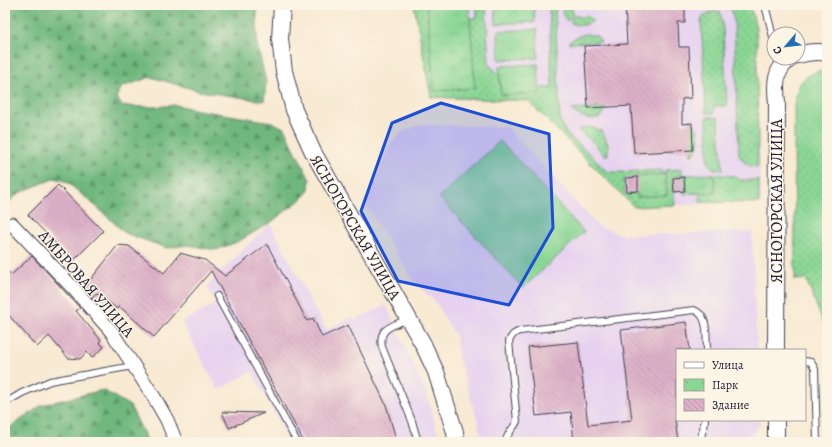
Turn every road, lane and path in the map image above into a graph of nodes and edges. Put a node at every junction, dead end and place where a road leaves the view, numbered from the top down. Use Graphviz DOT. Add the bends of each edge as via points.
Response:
graph roads {
  1 [pos="282,5"];
  2 [pos="766,5"];
  3 [pos="771,26"];
  4 [pos="806,53"];
  5 [pos="827,53"];
  6 [pos="781,66"];
  7 [pos="12,224"];
  8 [pos="217,296"];
  9 [pos="409,318"];
  10 [pos="707,349"];
  11 [pos="776,349"];
  12 [pos="806,361"];
  13 [pos="133,366"];
  14 [pos="5,403"];
  15 [pos="705,421"];
  16 [pos="776,421"];
  17 [pos="176,442"];
  18 [pos="297,442"];
  19 [pos="418,442"];
  20 [pos="456,442"];
  21 [pos="506,442"];
  22 [pos="700,442"];
  23 [pos="776,442"];
  24 [pos="817,442"];
  1 -- 9 [label="street, ЯСНОГОРСКАЯ УЛИЦА" via="280,38 284,71 294,110 313,152"];
  2 -- 3 [label="lane"];
  4 -- 5 [label="street"];
  6 -- 11 [label="street, ЯСНОГОРСКАЯ УЛИЦА" via="775,84"];
  7 -- 13 [label="street, АМБРОВАЯ УЛИЦА" via="111,331"];
  8 -- 18 [label="lane"];
  9 -- 19 [label="lane" via="385,330 381,340"];
  9 -- 20 [label="street, ЯСНОГОРСКАЯ УЛИЦА" via="436,372"];
  10 -- 21 [label="lane" via="705,321 700,312 694,310 520,330 511,336 509,341 517,421 506,436"];
  12 -- 24 [label="lane" via="810,362 814,369"];
  13 -- 14 [label="lane" via="50,381"];
  13 -- 17 [label="street, АМБРОВАЯ УЛИЦА" via="154,397"];
  15 -- 22 [label="lane"];
  16 -- 23 [label="street"];
}
